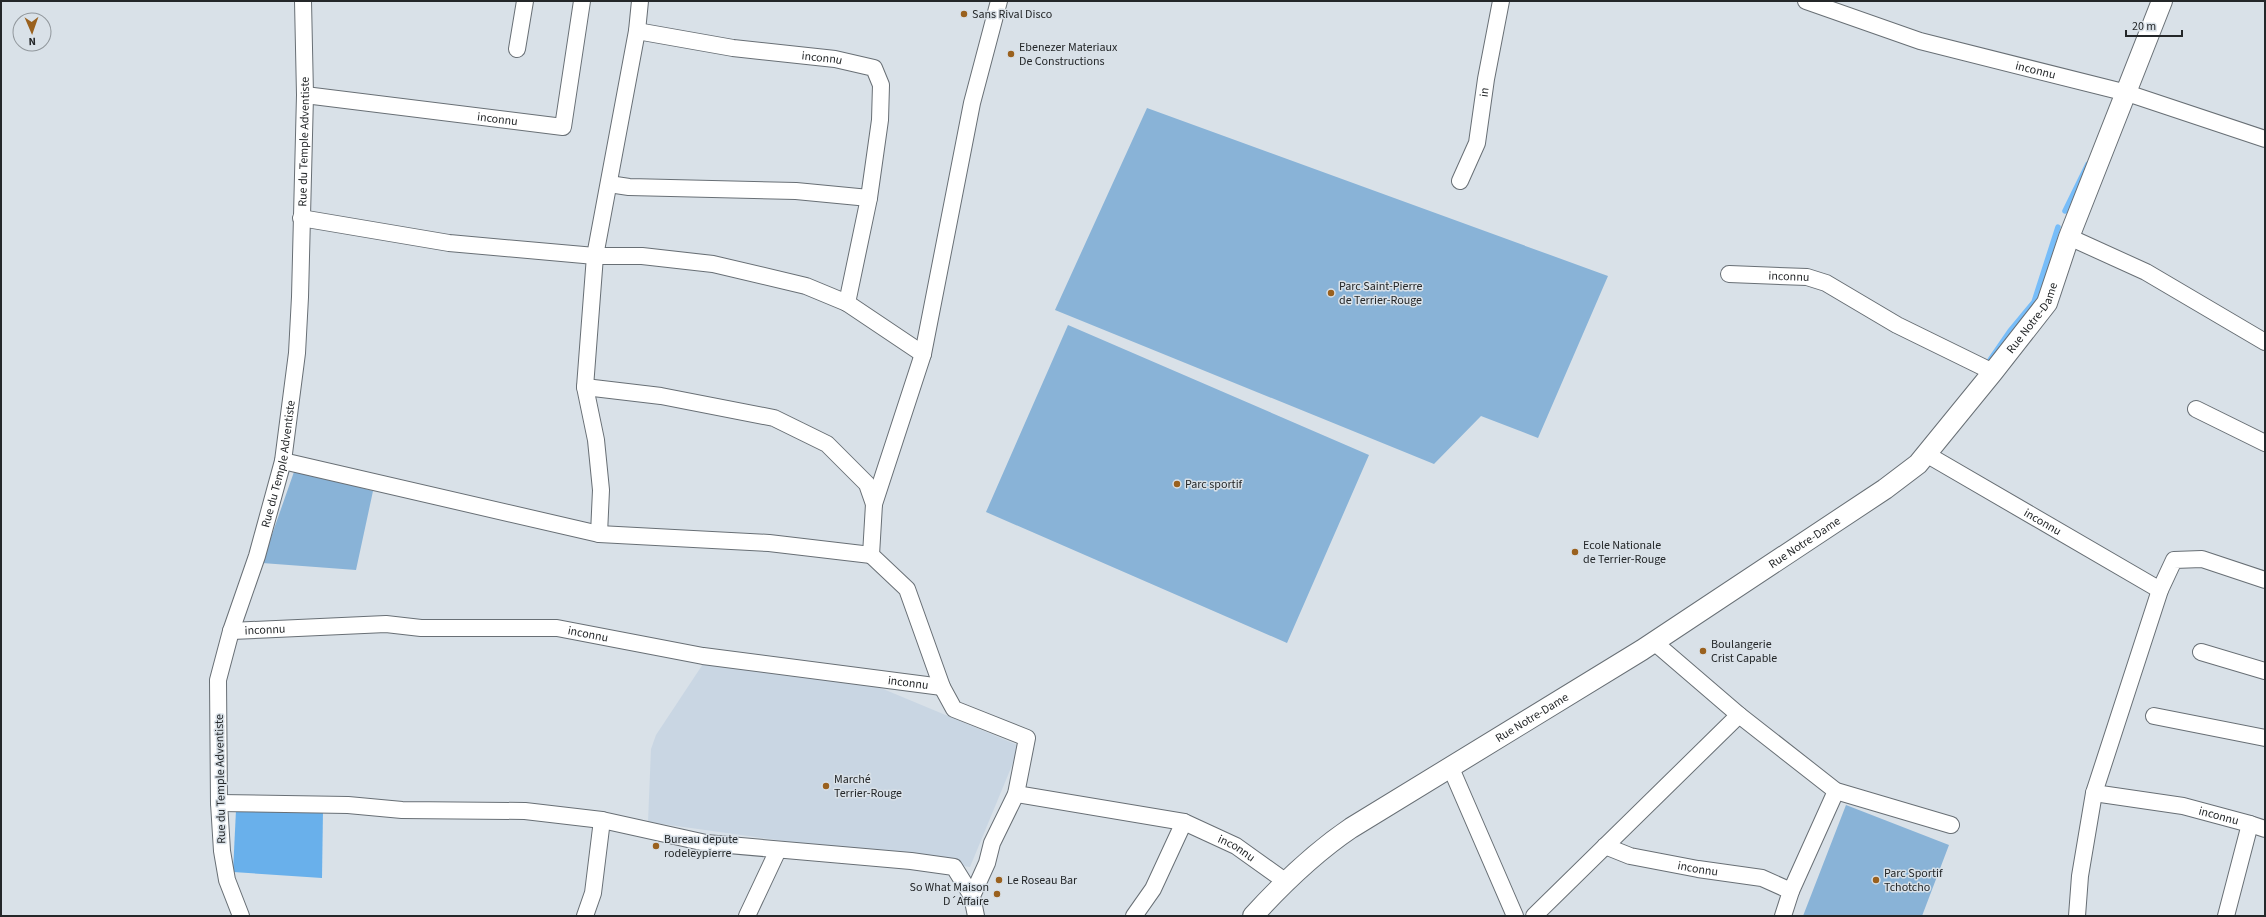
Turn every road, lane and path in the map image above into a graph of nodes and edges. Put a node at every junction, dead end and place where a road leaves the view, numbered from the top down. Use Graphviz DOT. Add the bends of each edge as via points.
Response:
graph roads {
  1 [pos="303,1"];
  2 [pos="525,1"];
  3 [pos="582,1"];
  4 [pos="640,1"];
  5 [pos="999,1"];
  6 [pos="1501,1"];
  7 [pos="1806,1"];
  8 [pos="2162,1"];
  9 [pos="637,31"];
  10 [pos="517,49"];
  11 [pos="2127,93"];
  12 [pos="305,95"];
  13 [pos="2265,139"];
  14 [pos="1460,181"];
  15 [pos="609,184"];
  16 [pos="868,198"];
  17 [pos="301,218"];
  18 [pos="2069,237"];
  19 [pos="595,256"];
  20 [pos="1729,274"];
  21 [pos="847,303"];
  22 [pos="2265,342"];
  23 [pos="923,354"];
  24 [pos="1993,372"];
  25 [pos="585,387"];
  26 [pos="2196,409"];
  27 [pos="2265,443"];
  28 [pos="1926,454"];
  29 [pos="283,461"];
  30 [pos="874,504"];
  31 [pos="600,534"];
  32 [pos="871,555"];
  33 [pos="2265,580"];
  34 [pos="2160,590"];
  35 [pos="231,631"];
  36 [pos="1654,642"];
  37 [pos="2200,652"];
  38 [pos="2265,671"];
  39 [pos="942,687"];
  40 [pos="1739,715"];
  41 [pos="2154,716"];
  42 [pos="2265,738"];
  43 [pos="1450,766"];
  44 [pos="1836,791"];
  45 [pos="2094,793"];
  46 [pos="1016,794"];
  47 [pos="219,803"];
  48 [pos="602,820"];
  49 [pos="1184,822"];
  50 [pos="2250,824"];
  51 [pos="1951,825"];
  52 [pos="2265,828"];
  53 [pos="1605,846"];
  54 [pos="778,850"];
  55 [pos="1284,881"];
  56 [pos="1791,891"];
  57 [pos="972,896"];
  58 [pos="241,916"];
  59 [pos="585,916"];
  60 [pos="747,916"];
  61 [pos="976,916"];
  62 [pos="1134,916"];
  63 [pos="1253,916"];
  64 [pos="1515,916"];
  65 [pos="1534,916"];
  66 [pos="1783,916"];
  67 [pos="2077,916"];
  68 [pos="2226,916"];
  1 -- 12 [label="street, Rue du Temple Adventiste"];
  2 -- 10 [label="street"];
  3 -- 12 [label="street, inconnu" via="563,127"];
  4 -- 9 [label="street"];
  5 -- 23 [label="street" via="972,103"];
  6 -- 14 [label="street, in" via="1477,143"];
  7 -- 11 [label="street, inconnu" via="1920,41"];
  8 -- 11 [label="street, Rue Notre-Dame"];
  9 -- 15 [label="street"];
  9 -- 16 [label="street, inconnu" via="733,48 835,59 874,68 881,85 880,120"];
  11 -- 13 [label="street, inconnu"];
  11 -- 18 [label="street, Rue Notre-Dame"];
  12 -- 17 [label="street, Rue du Temple Adventiste"];
  15 -- 16 [label="street" via="796,191"];
  15 -- 19 [label="street"];
  16 -- 21 [label="street, inconnu"];
  17 -- 19 [label="street" via="449,243"];
  17 -- 29 [label="street, Rue du Temple Adventiste" via="297,353"];
  18 -- 22 [label="street" via="2146,272"];
  18 -- 24 [label="street, Rue Notre-Dame" via="2047,303"];
  19 -- 21 [label="street" via="642,256 713,264 806,286"];
  19 -- 25 [label="street"];
  20 -- 24 [label="street, inconnu" via="1807,277 1826,283 1897,325"];
  21 -- 23 [label="street"];
  23 -- 30 [label="street"];
  24 -- 28 [label="street, Rue Notre-Dame"];
  25 -- 30 [label="street" via="661,396 774,418 827,444 867,484"];
  25 -- 31 [label="street" via="596,440 602,490"];
  26 -- 27 [label="street"];
  28 -- 34 [label="street, inconnu"];
  28 -- 36 [label="street, Rue Notre-Dame" via="1918,464 1852,511"];
  29 -- 31 [label="street"];
  29 -- 35 [label="street, Rue du Temple Adventiste" via="257,556"];
  30 -- 32 [label="street"];
  31 -- 32 [label="street" via="769,543"];
  32 -- 39 [label="street, inconnu" via="907,589"];
  33 -- 34 [label="street" via="2202,559 2174,560"];
  34 -- 45 [label="street"];
  35 -- 39 [label="street, inconnu" via="386,624 421,628 557,628 703,656"];
  35 -- 47 [label="street, Rue du Temple Adventiste" via="218,680"];
  36 -- 40 [label="street"];
  36 -- 43 [label="street, Rue Notre-Dame" via="1526,723"];
  37 -- 38 [label="street"];
  39 -- 46 [label="street, inconnu" via="954,709 1027,738"];
  40 -- 44 [label="street"];
  40 -- 53 [label="street"];
  41 -- 42 [label="street"];
  43 -- 55 [label="street, Rue Notre-Dame" via="1332,841"];
  43 -- 64 [label="street"];
  44 -- 51 [label="street"];
  44 -- 56 [label="street"];
  45 -- 50 [label="street, inconnu" via="2184,806"];
  45 -- 67 [label="street" via="2080,876"];
  46 -- 49 [label="street, inconnu"];
  46 -- 57 [label="street, inconnu" via="992,843 987,863"];
  47 -- 48 [label="street" via="348,805 402,810 525,810"];
  47 -- 58 [label="street, Rue du Temple Adventiste" via="227,880"];
  48 -- 54 [label="street" via="706,843"];
  48 -- 59 [label="street" via="593,893"];
  49 -- 55 [label="street, inconnu" via="1236,846"];
  49 -- 62 [label="street" via="1153,889"];
  50 -- 52 [label="street"];
  50 -- 68 [label="street, inconnu"];
  53 -- 56 [label="street, inconnu" via="1630,856 1762,878"];
  53 -- 65 [label="street"];
  54 -- 57 [label="street" via="954,867"];
  54 -- 60 [label="street"];
  55 -- 63 [label="street, Rue Notre-Dame"];
  56 -- 66 [label="street"];
  57 -- 61 [label="street"];
}
